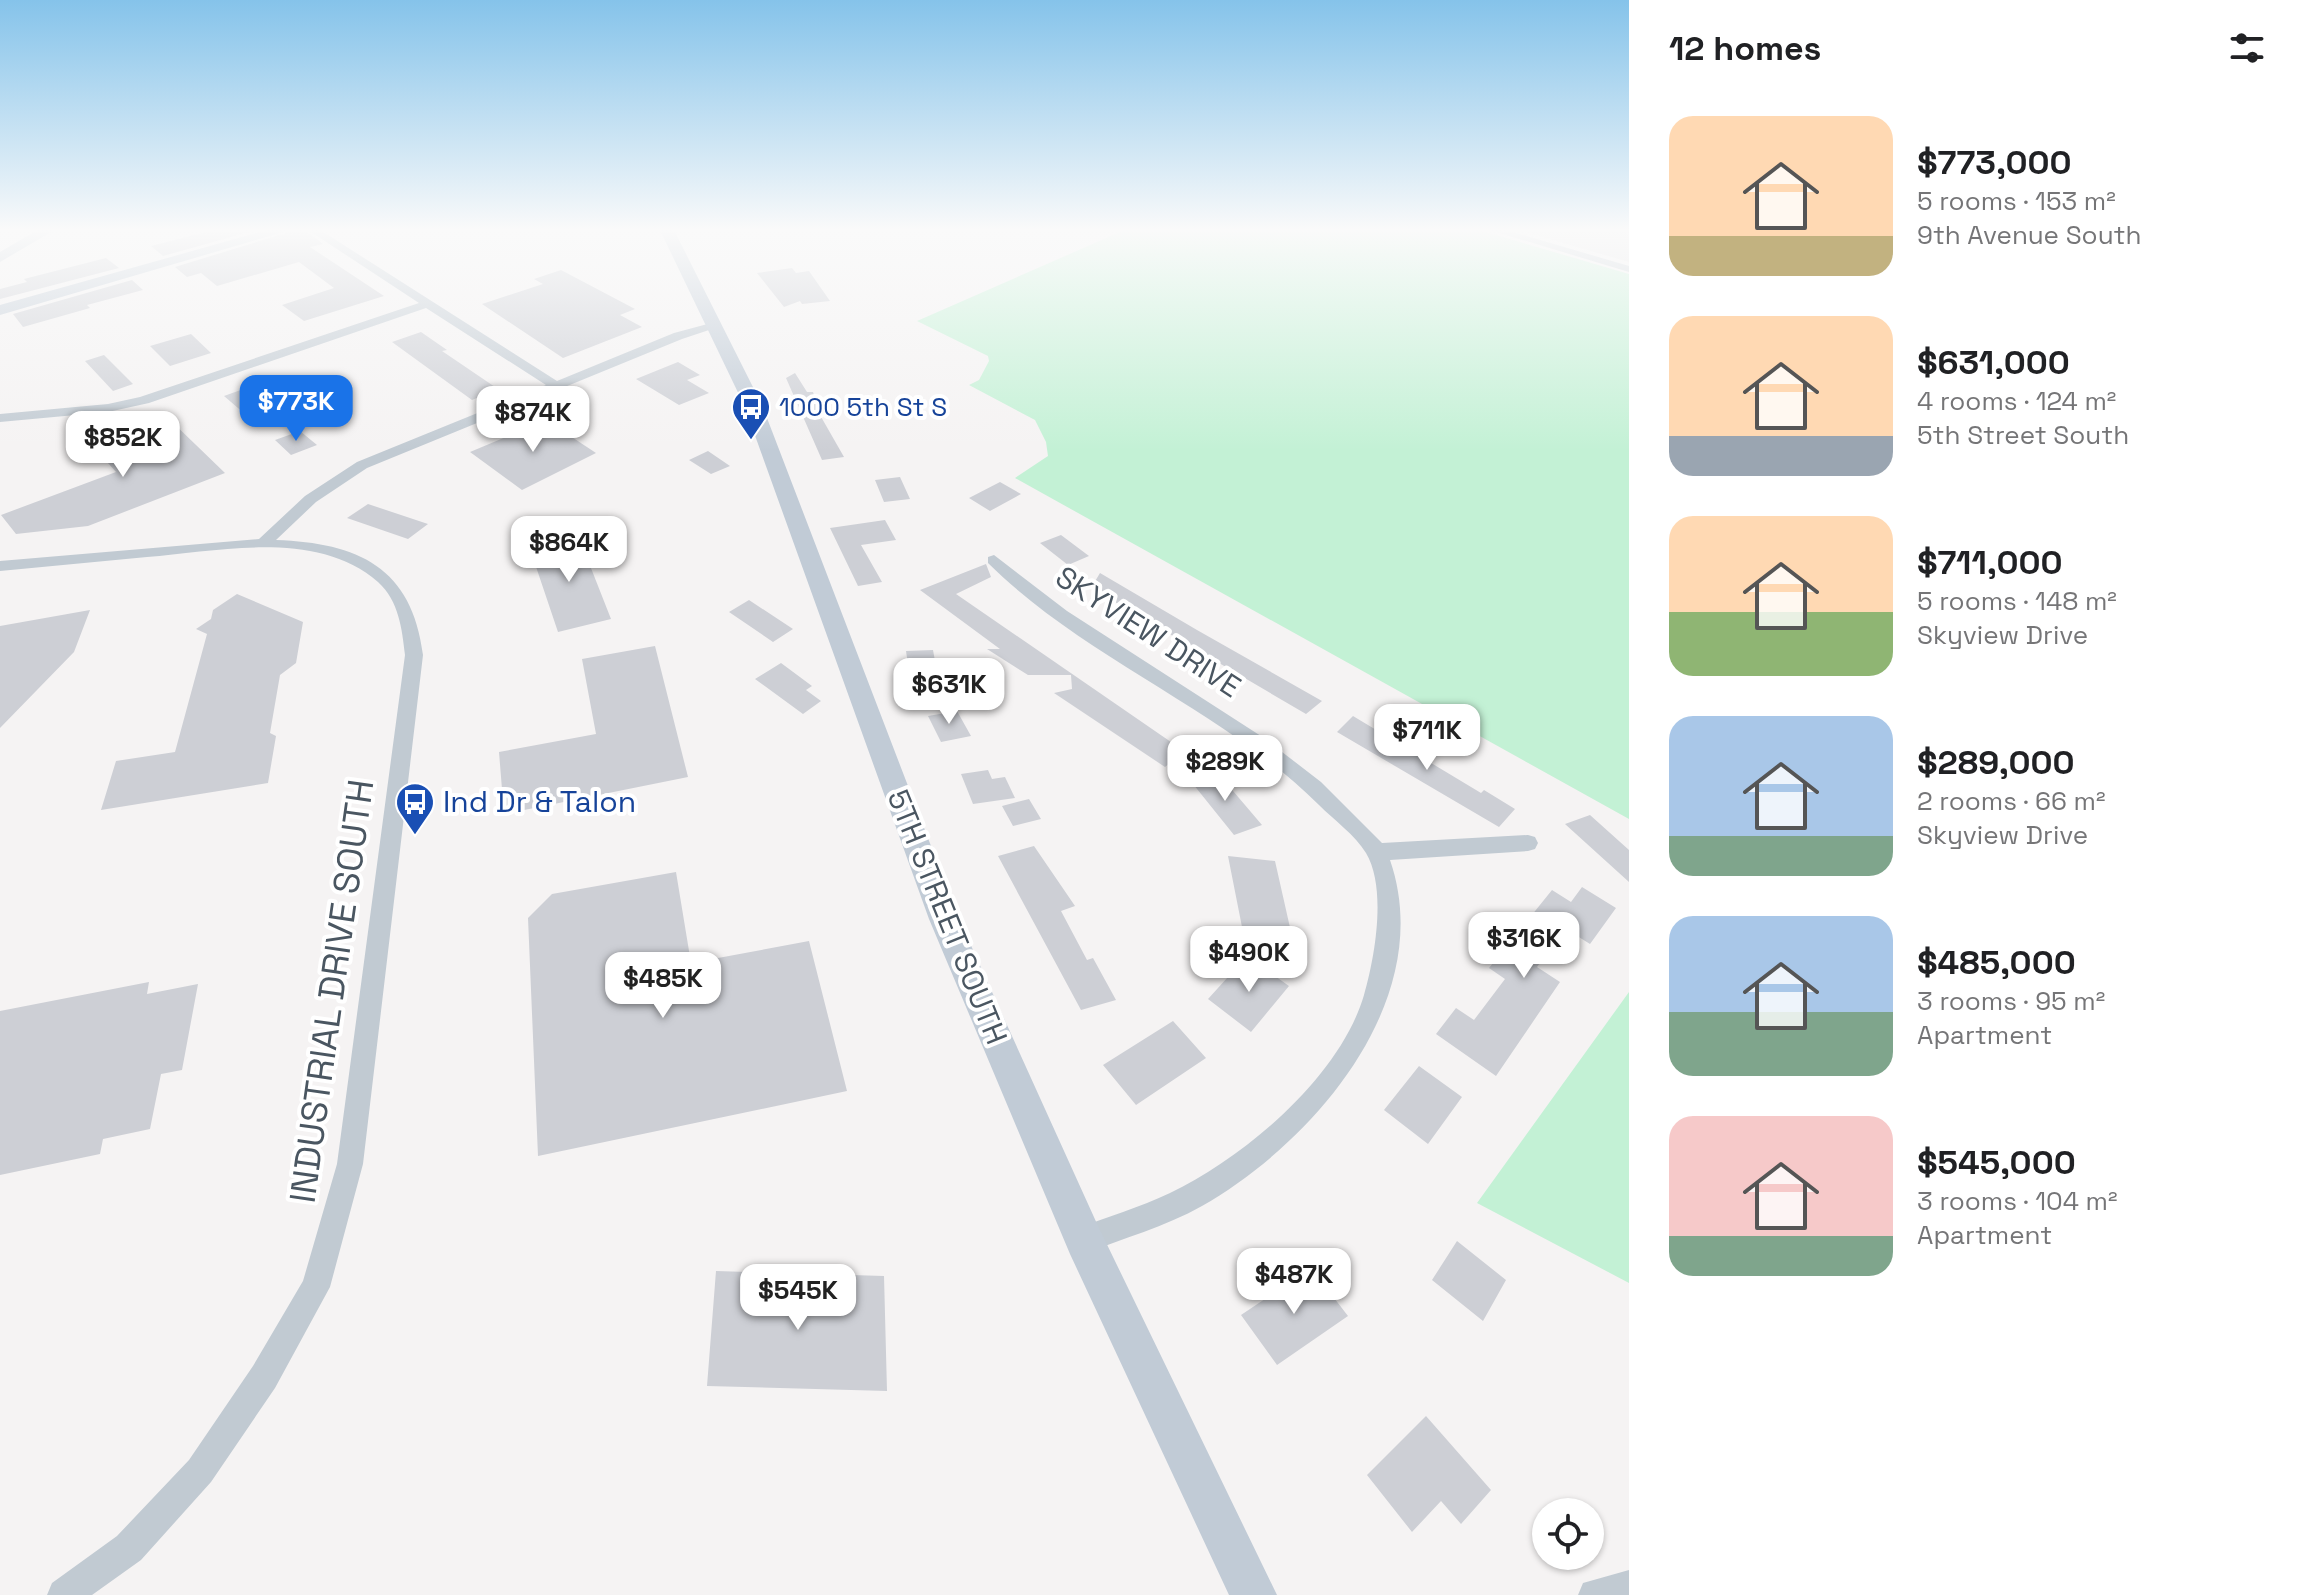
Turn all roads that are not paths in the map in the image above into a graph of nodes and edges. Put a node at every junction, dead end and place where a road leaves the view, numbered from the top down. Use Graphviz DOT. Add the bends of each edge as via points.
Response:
graph roads {
  1 [pos="27,302"];
  2 [pos="703,302"];
  3 [pos="429,303"];
  4 [pos="0,310"];
  5 [pos="715,326"];
  6 [pos="556,386"];
  7 [pos="2,420"];
  8 [pos="266,541"];
  9 [pos="994,560"];
  10 [pos="0,566"];
  11 [pos="1528,843"];
  12 [pos="1376,852"];
  13 [pos="1084,1240"];
  14 [pos="1629,1587"];
  15 [pos="64,1595"];
  16 [pos="1253,1595"];
  17 [pos="1595,1595"];
  1 -- 4 [label="street"];
  2 -- 5 [label="street, 5TH STREET SOUTH"];
  3 -- 6 [label="street"];
  3 -- 7 [label="street" via="144,400"];
  5 -- 6 [label="street"];
  5 -- 13 [label="street, 5TH STREET SOUTH" via="753,405 944,919"];
  6 -- 8 [label="street" via="362,465 295,510"];
  8 -- 10 [label="street, INDUSTRIAL DRIVE SOUTH"];
  8 -- 15 [label="street, INDUSTRIAL DRIVE SOUTH" via="334,552 362,564 403,603 410,622 412,682 350,1164 316,1287 264,1377 190,1482 129,1548"];
  9 -- 12 [label="street, SKYVIEW DRIVE" via="1044,604 1263,745 1315,788"];
  11 -- 12 [label="street"];
  12 -- 13 [label="street" via="1384,883 1385,953 1371,1010 1351,1052 1324,1089 1292,1125 1189,1198"];
  13 -- 16 [label="street, 5TH STREET SOUTH"];
  14 -- 17 [label="street"];
}
